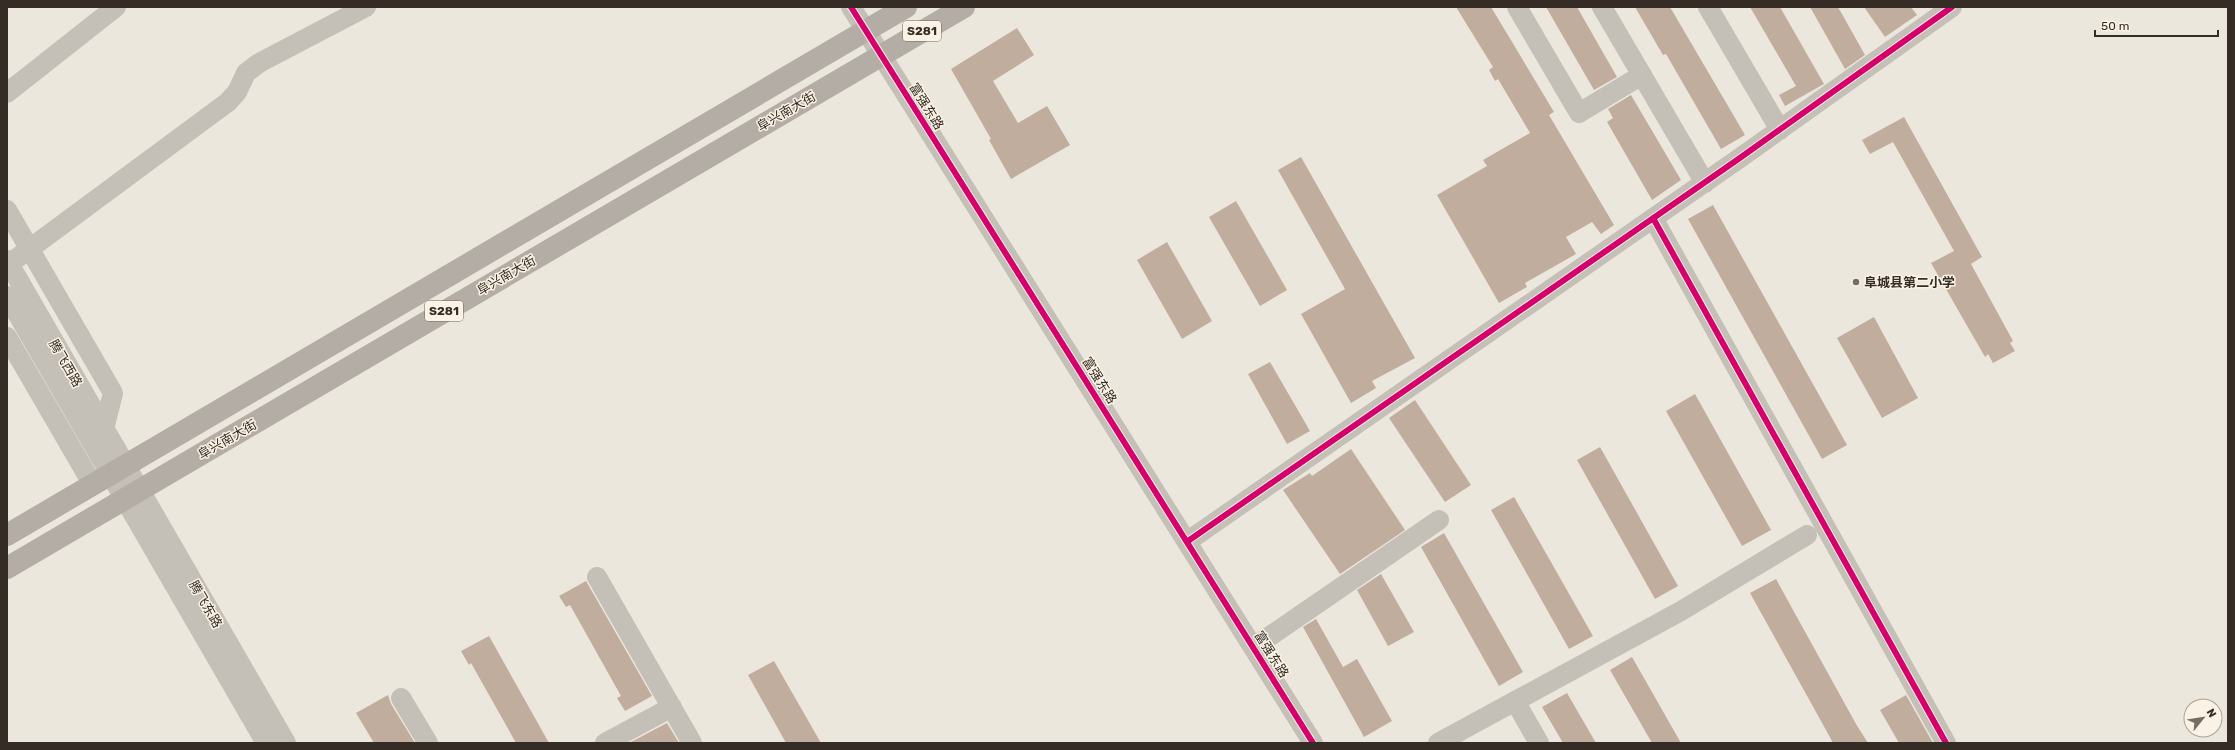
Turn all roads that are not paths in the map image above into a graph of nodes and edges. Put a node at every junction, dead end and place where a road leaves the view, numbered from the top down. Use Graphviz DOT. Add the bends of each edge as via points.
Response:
graph roads {
  1 [pos="116,7"];
  2 [pos="366,7"];
  3 [pos="851,7"];
  4 [pos="906,7"];
  5 [pos="964,7"];
  6 [pos="1517,7"];
  7 [pos="1602,7"];
  8 [pos="1708,7"];
  9 [pos="1952,7"];
  10 [pos="866,30"];
  11 [pos="881,55"];
  12 [pos="1642,75"];
  13 [pos="7,93"];
  14 [pos="1780,130"];
  15 [pos="1705,182"];
  16 [pos="7,210"];
  17 [pos="1653,218"];
  18 [pos="29,249"];
  19 [pos="8,262"];
  20 [pos="7,296"];
  21 [pos="9,346"];
  22 [pos="104,429"];
  23 [pos="110,475"];
  24 [pos="132,494"];
  25 [pos="1440,520"];
  26 [pos="7,535"];
  27 [pos="1807,535"];
  28 [pos="1188,541"];
  29 [pos="7,568"];
  30 [pos="597,577"];
  31 [pos="1254,647"];
  32 [pos="401,698"];
  33 [pos="1515,701"];
  34 [pos="672,707"];
  35 [pos="266,743"];
  36 [pos="286,743"];
  37 [pos="428,743"];
  38 [pos="605,743"];
  39 [pos="692,743"];
  40 [pos="1313,743"];
  41 [pos="1438,743"];
  42 [pos="1539,743"];
  43 [pos="1946,743"];
  1 -- 13 [label="street"];
  2 -- 18 [label="street" via="259,63 246,73 237,92 228,102"];
  3 -- 10 [label="street, 富强东路"];
  4 -- 10 [label="main road, S281"];
  5 -- 11 [label="main road, S281"];
  6 -- 12 [label="street" via="1579,112"];
  7 -- 12 [label="street"];
  8 -- 14 [label="street"];
  9 -- 14 [label="street"];
  10 -- 11 [label="street, 富强东路"];
  10 -- 23 [label="main road, S281"];
  11 -- 24 [label="main road, 阜兴南大街 / S281"];
  11 -- 28 [label="street, 富强东路"];
  12 -- 15 [label="street"];
  14 -- 15 [label="street"];
  15 -- 17 [label="street"];
  16 -- 18 [label="street"];
  17 -- 28 [label="street"];
  17 -- 43 [label="street"];
  18 -- 19 [label="street"];
  18 -- 22 [label="street" via="113,393"];
  19 -- 22 [label="street, 腾飞西路"];
  20 -- 23 [label="street, 腾飞西路"];
  21 -- 23 [label="street"];
  22 -- 23 [label="street, 腾飞西路"];
  23 -- 24 [label="street, 腾飞东路"];
  23 -- 26 [label="main road, S281"];
  24 -- 29 [label="main road, 阜兴南大街 / S281"];
  24 -- 35 [label="street, 腾飞东路"];
  24 -- 36 [label="street, 腾飞东路"];
  25 -- 31 [label="street"];
  27 -- 33 [label="street" via="1681,611"];
  28 -- 31 [label="street, 富强东路"];
  30 -- 34 [label="street"];
  31 -- 40 [label="street, 富强东路"];
  32 -- 37 [label="street"];
  33 -- 41 [label="street"];
  33 -- 42 [label="street"];
  34 -- 38 [label="street"];
  34 -- 39 [label="street"];
}
